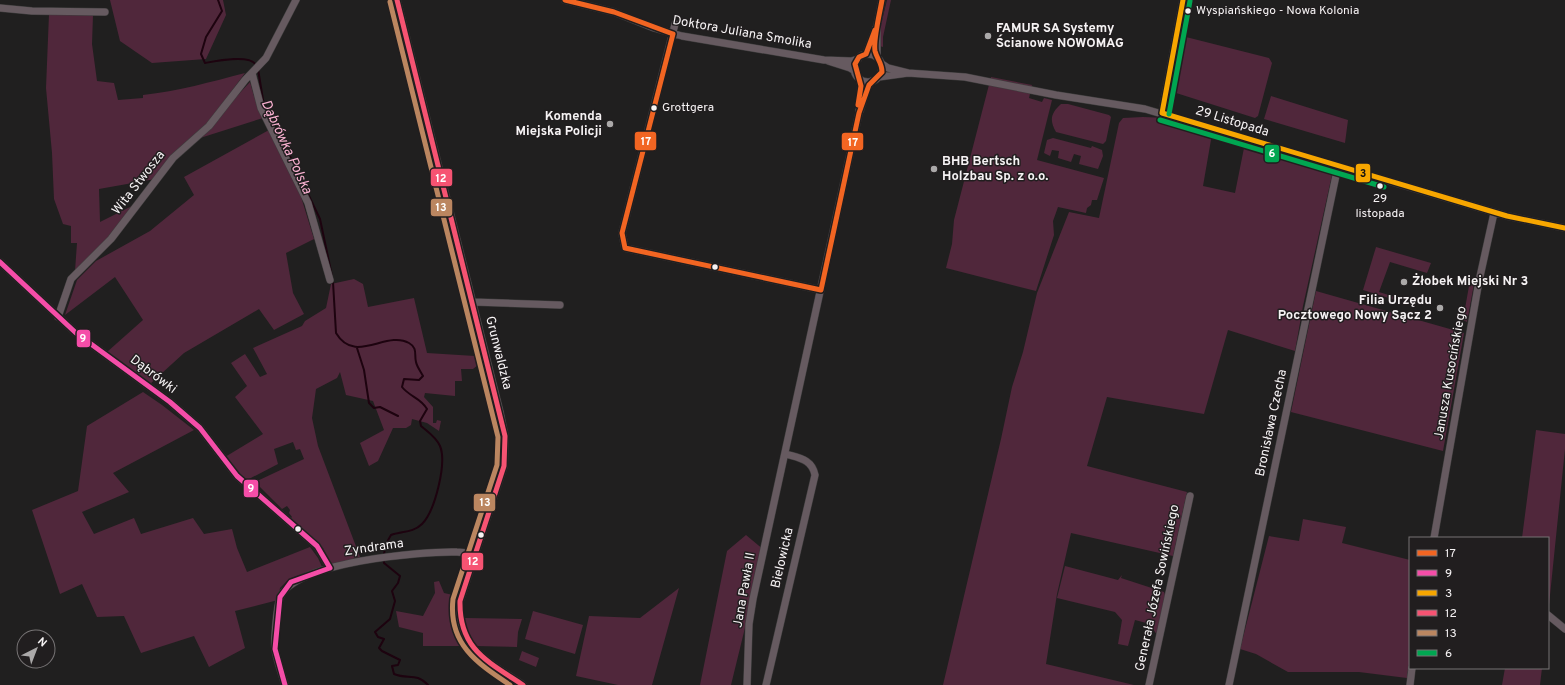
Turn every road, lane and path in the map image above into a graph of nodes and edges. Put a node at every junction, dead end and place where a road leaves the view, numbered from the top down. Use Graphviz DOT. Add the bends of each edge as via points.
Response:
graph roads {
  1 [pos="296,0"];
  2 [pos="397,0"];
  3 [pos="565,0"];
  4 [pos="882,0"];
  5 [pos="1184,0"];
  6 [pos="0,8"];
  7 [pos="105,12"];
  8 [pos="675,24"];
  9 [pos="877,26"];
  10 [pos="673,34"];
  11 [pos="866,54"];
  12 [pos="877,57"];
  13 [pos="824,60"];
  14 [pos="858,60"];
  15 [pos="882,64"];
  16 [pos="256,69"];
  17 [pos="908,73"];
  18 [pos="857,75"];
  19 [pos="879,76"];
  20 [pos="872,81"];
  21 [pos="858,113"];
  22 [pos="1162,113"];
  23 [pos="1338,166"];
  24 [pos="1494,212"];
  25 [pos="1565,228"];
  26 [pos="0,262"];
  27 [pos="330,280"];
  28 [pos="820,290"];
  29 [pos="473,302"];
  30 [pos="560,305"];
  31 [pos="58,317"];
  32 [pos="786,454"];
  33 [pos="1190,496"];
  34 [pos="1434,537"];
  35 [pos="476,555"];
  36 [pos="330,568"];
  37 [pos="1549,616"];
  38 [pos="1564,627"];
  39 [pos="1412,669"];
  40 [pos="285,685"];
  41 [pos="523,685"];
  42 [pos="747,685"];
  43 [pos="766,685"];
  44 [pos="1149,685"];
  45 [pos="1229,685"];
  46 [pos="1410,685"];
  1 -- 16 [label="street, Wita Stwosza" via="271,51"];
  2 -- 29 [label="street, Grunwaldzka"];
  3 -- 10 [label="street, Doktora Juliana Smolika" via="614,12"];
  4 -- 9 [label="street"];
  5 -- 22 [label="street"];
  6 -- 7 [label="street"];
  8 -- 10 [label="street"];
  9 -- 11 [label="street"];
  9 -- 12 [label="street"];
  10 -- 13 [label="street, Doktora Juliana Smolika"];
  10 -- 28 [label="street" via="622,233 625,248"];
  11 -- 12 [label="street"];
  11 -- 14 [label="street"];
  12 -- 15 [label="street"];
  13 -- 14 [label="street, Doktora Juliana Smolika"];
  13 -- 18 [label="street, Doktora Juliana Smolika" via="850,68"];
  14 -- 18 [label="street" via="855,64"];
  15 -- 17 [label="street, 29 Listopada"];
  15 -- 19 [label="street"];
  16 -- 27 [label="street" via="261,108 308,203"];
  16 -- 31 [label="street, Wita Stwosza" via="209,126 173,158 110,239 76,272 71,279"];
  17 -- 19 [label="street, 29 Listopada"];
  17 -- 22 [label="street, 29 Listopada" via="965,78"];
  18 -- 20 [label="street" via="865,81"];
  18 -- 21 [label="street, Jana Pawła II" via="861,84"];
  19 -- 20 [label="street"];
  20 -- 21 [label="street, Jana Pawła II"];
  21 -- 28 [label="street, Jana Pawła II"];
  22 -- 23 [label="street, 29 Listopada"];
  23 -- 24 [label="street, 29 Listopada"];
  23 -- 45 [label="street, Bronisława Czecha"];
  24 -- 25 [label="street, 29 Listopada" via="1546,226"];
  24 -- 34 [label="street, Janusza Kusocińskiego" via="1479,281"];
  26 -- 31 [label="street, Dąbrówki"];
  28 -- 32 [label="street, Jana Pawła II"];
  29 -- 30 [label="street"];
  29 -- 35 [label="street, Grunwaldzka" via="500,412 505,450 504,466"];
  31 -- 36 [label="street, Dąbrówki" via="170,402 200,428 236,476 317,546"];
  32 -- 42 [label="street, Jana Pawła II" via="753,599 748,637"];
  32 -- 43 [label="street, Bielowicka" via="807,461 815,475"];
  33 -- 44 [label="street, Generała Józefa Sowińskiego"];
  35 -- 36 [label="street, Zyndrama" via="458,552 385,558"];
  35 -- 41 [label="street, Grunwaldzka" via="460,601 461,628 476,652"];
  36 -- 40 [label="street, Zyndrama" via="291,582 280,597 275,649"];
  37 -- 38 [label="street"];
  39 -- 46 [label="street"];
}
